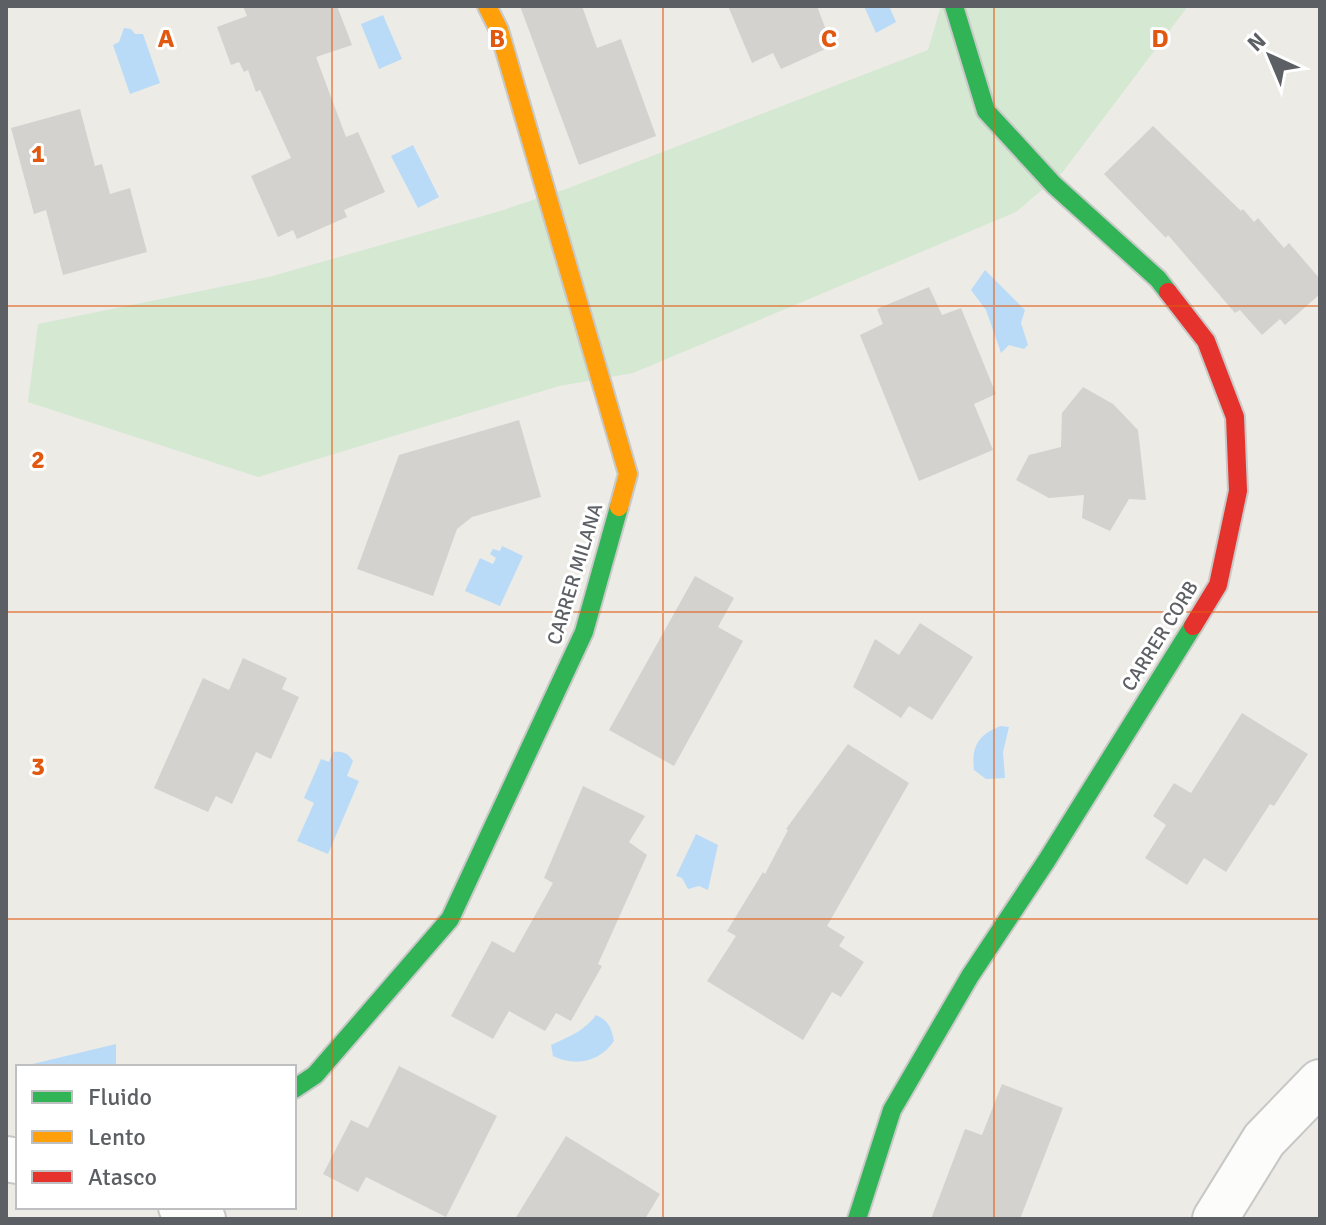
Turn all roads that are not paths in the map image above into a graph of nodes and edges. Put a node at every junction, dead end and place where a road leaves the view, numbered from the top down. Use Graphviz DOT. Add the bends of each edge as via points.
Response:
graph roads {
  1 [pos="487,6"];
  2 [pos="954,6"];
  3 [pos="1320,1082"];
  4 [pos="296,1088"];
  5 [pos="185,1209"];
  6 [pos="203,1219"];
  7 [pos="857,1219"];
  8 [pos="1215,1219"];
  1 -- 4 [label="street, CARRER MILANA" via="499,30 628,474 584,632 450,919 315,1075"];
  2 -- 7 [label="street, CARRER CORB" via="986,111 1054,185 1158,279 1206,341 1235,417 1238,491 1218,585 970,976 892,1110"];
  3 -- 8 [label="street" via="1264,1140"];
  5 -- 6 [label="street"];
}
